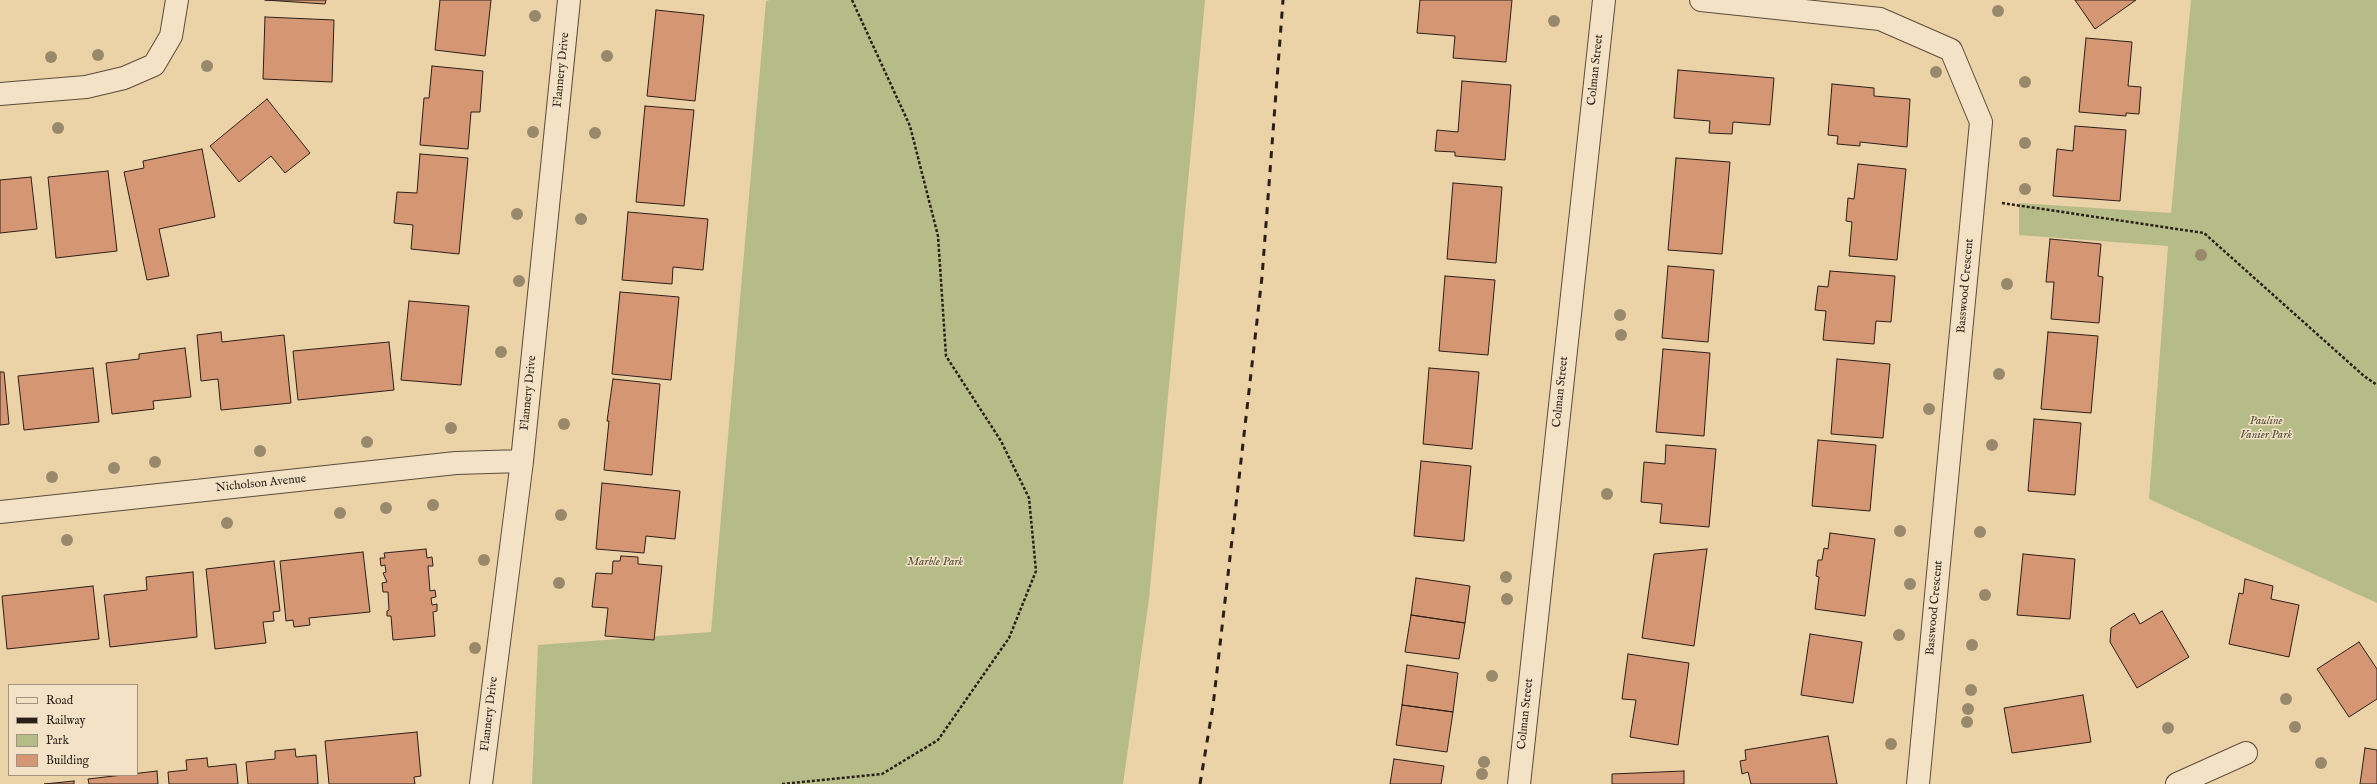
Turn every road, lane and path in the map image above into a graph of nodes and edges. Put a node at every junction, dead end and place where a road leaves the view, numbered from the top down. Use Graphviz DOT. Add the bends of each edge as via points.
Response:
graph roads {
  1 [pos="177,0"];
  2 [pos="569,0"];
  3 [pos="852,0"];
  4 [pos="1604,0"];
  5 [pos="1701,0"];
  6 [pos="0,94"];
  7 [pos="1974,198"];
  8 [pos="2377,385"];
  9 [pos="522,461"];
  10 [pos="0,512"];
  11 [pos="2246,753"];
  12 [pos="481,784"];
  13 [pos="782,784"];
  14 [pos="1519,784"];
  15 [pos="1918,784"];
  16 [pos="2177,784"];
  1 -- 6 [label="street" via="171,36 154,65 124,78 86,87"];
  2 -- 9 [label="street, Flannery Drive"];
  3 -- 13 [label="path" via="910,126 938,236 946,356 1001,441 1029,498 1036,572 1009,638 938,740 882,774"];
  4 -- 14 [label="street, Colman Street"];
  5 -- 7 [label="street, Basswood Crescent" via="1880,18 1951,50 1981,122"];
  7 -- 8 [label="path" via="2204,233"];
  7 -- 15 [label="street, Basswood Crescent"];
  9 -- 10 [label="street, Nicholson Avenue" via="456,463"];
  9 -- 12 [label="street, Flannery Drive"];
  11 -- 16 [label="street"];
}
